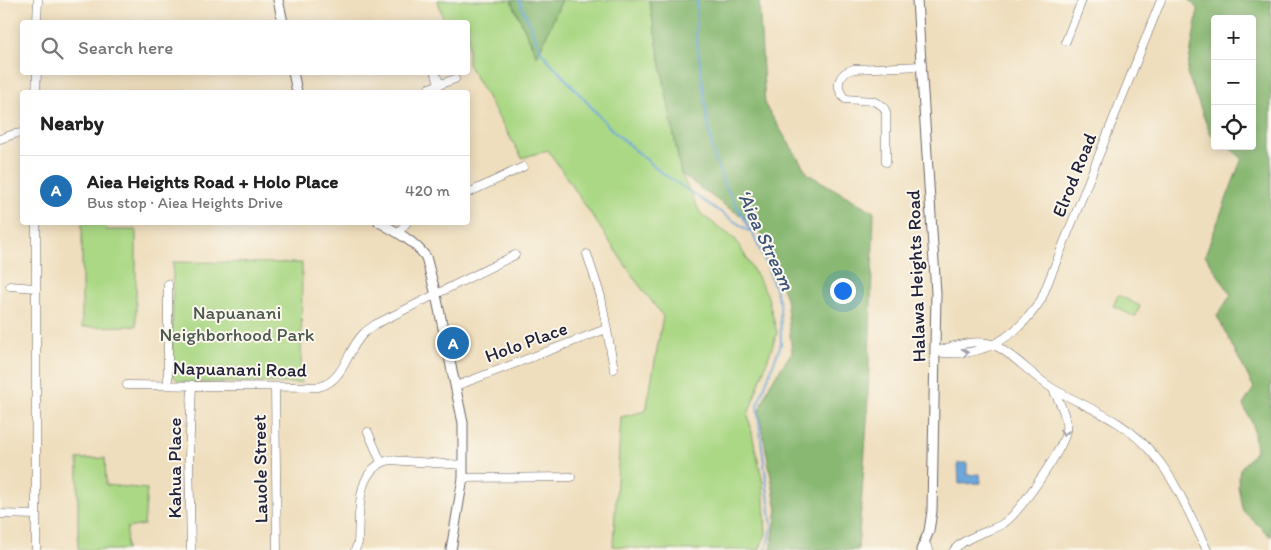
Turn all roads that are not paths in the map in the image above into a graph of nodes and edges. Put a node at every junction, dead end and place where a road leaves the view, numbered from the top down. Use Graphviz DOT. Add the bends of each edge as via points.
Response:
graph roads {
  1 [pos="38,0"];
  2 [pos="278,0"];
  3 [pos="917,0"];
  4 [pos="1082,0"];
  5 [pos="1161,0"];
  6 [pos="37,20"];
  7 [pos="283,20"];
  8 [pos="1066,41"];
  9 [pos="922,66"];
  10 [pos="36,75"];
  11 [pos="294,75"];
  12 [pos="436,75"];
  13 [pos="455,79"];
  14 [pos="440,85"];
  15 [pos="429,88"];
  16 [pos="36,90"];
  17 [pos="298,90"];
  18 [pos="20,134"];
  19 [pos="0,139"];
  20 [pos="886,162"];
  21 [pos="523,167"];
  22 [pos="470,192"];
  23 [pos="36,225"];
  24 [pos="385,225"];
  25 [pos="405,225"];
  26 [pos="399,232"];
  27 [pos="587,254"];
  28 [pos="514,255"];
  29 [pos="168,284"];
  30 [pos="10,286"];
  31 [pos="35,288"];
  32 [pos="436,295"];
  33 [pos="606,329"];
  34 [pos="993,345"];
  35 [pos="936,352"];
  36 [pos="614,369"];
  37 [pos="168,384"];
  38 [pos="127,385"];
  39 [pos="192,386"];
  40 [pos="456,386"];
  41 [pos="275,387"];
  42 [pos="1052,388"];
  43 [pos="368,432"];
  44 [pos="381,462"];
  45 [pos="463,465"];
  46 [pos="571,477"];
  47 [pos="463,478"];
  48 [pos="0,514"];
  49 [pos="36,515"];
  50 [pos="925,548"];
  51 [pos="36,550"];
  52 [pos="191,550"];
  53 [pos="277,550"];
  54 [pos="355,550"];
  55 [pos="451,550"];
  56 [pos="954,550"];
  57 [pos="1207,550"];
  1 -- 6 [label="street"];
  2 -- 7 [label="street"];
  3 -- 9 [label="street, Halawa Heights Road"];
  4 -- 8 [label="street"];
  5 -- 34 [label="street, Elrod Road" via="1040,300 1020,326"];
  9 -- 20 [label="street" via="854,69 840,77 840,93 845,99 874,101 884,106"];
  9 -- 35 [label="street, Halawa Heights Road" via="936,293"];
  10 -- 16 [label="street"];
  11 -- 17 [label="street"];
  12 -- 14 [label="street"];
  13 -- 14 [label="street"];
  14 -- 15 [label="street"];
  18 -- 19 [label="street"];
  21 -- 22 [label="street"];
  23 -- 31 [label="street"];
  24 -- 26 [label="street"];
  25 -- 26 [label="street"];
  26 -- 32 [label="street" via="426,258"];
  27 -- 33 [label="street" via="601,297"];
  28 -- 32 [label="street, Napuanani Road"];
  29 -- 37 [label="street"];
  30 -- 31 [label="street"];
  31 -- 49 [label="street"];
  32 -- 40 [label="street"];
  32 -- 41 [label="street, Napuanani Road" via="390,316 362,334 339,375 327,385"];
  33 -- 36 [label="street"];
  33 -- 40 [label="street, Holo Place"];
  34 -- 35 [label="street" via="976,343"];
  34 -- 42 [label="street"];
  35 -- 50 [label="street, Halawa Heights Road" via="932,511"];
  37 -- 38 [label="street, Napuanani Road"];
  37 -- 39 [label="street, Napuanani Road"];
  39 -- 41 [label="street, Napuanani Road"];
  39 -- 52 [label="street, Kahua Place" via="189,457"];
  40 -- 45 [label="street" via="463,423"];
  41 -- 53 [label="street, Lauole Street"];
  42 -- 56 [label="street, one-way" via="1059,400 1066,429 1060,448 1011,518 966,540"];
  42 -- 57 [label="street" via="1134,433 1173,483"];
  43 -- 44 [label="street"];
  44 -- 45 [label="street"];
  44 -- 54 [label="street" via="371,468 365,478"];
  45 -- 47 [label="street"];
  46 -- 47 [label="street"];
  47 -- 55 [label="street"];
  48 -- 49 [label="street"];
  49 -- 51 [label="street"];
}
